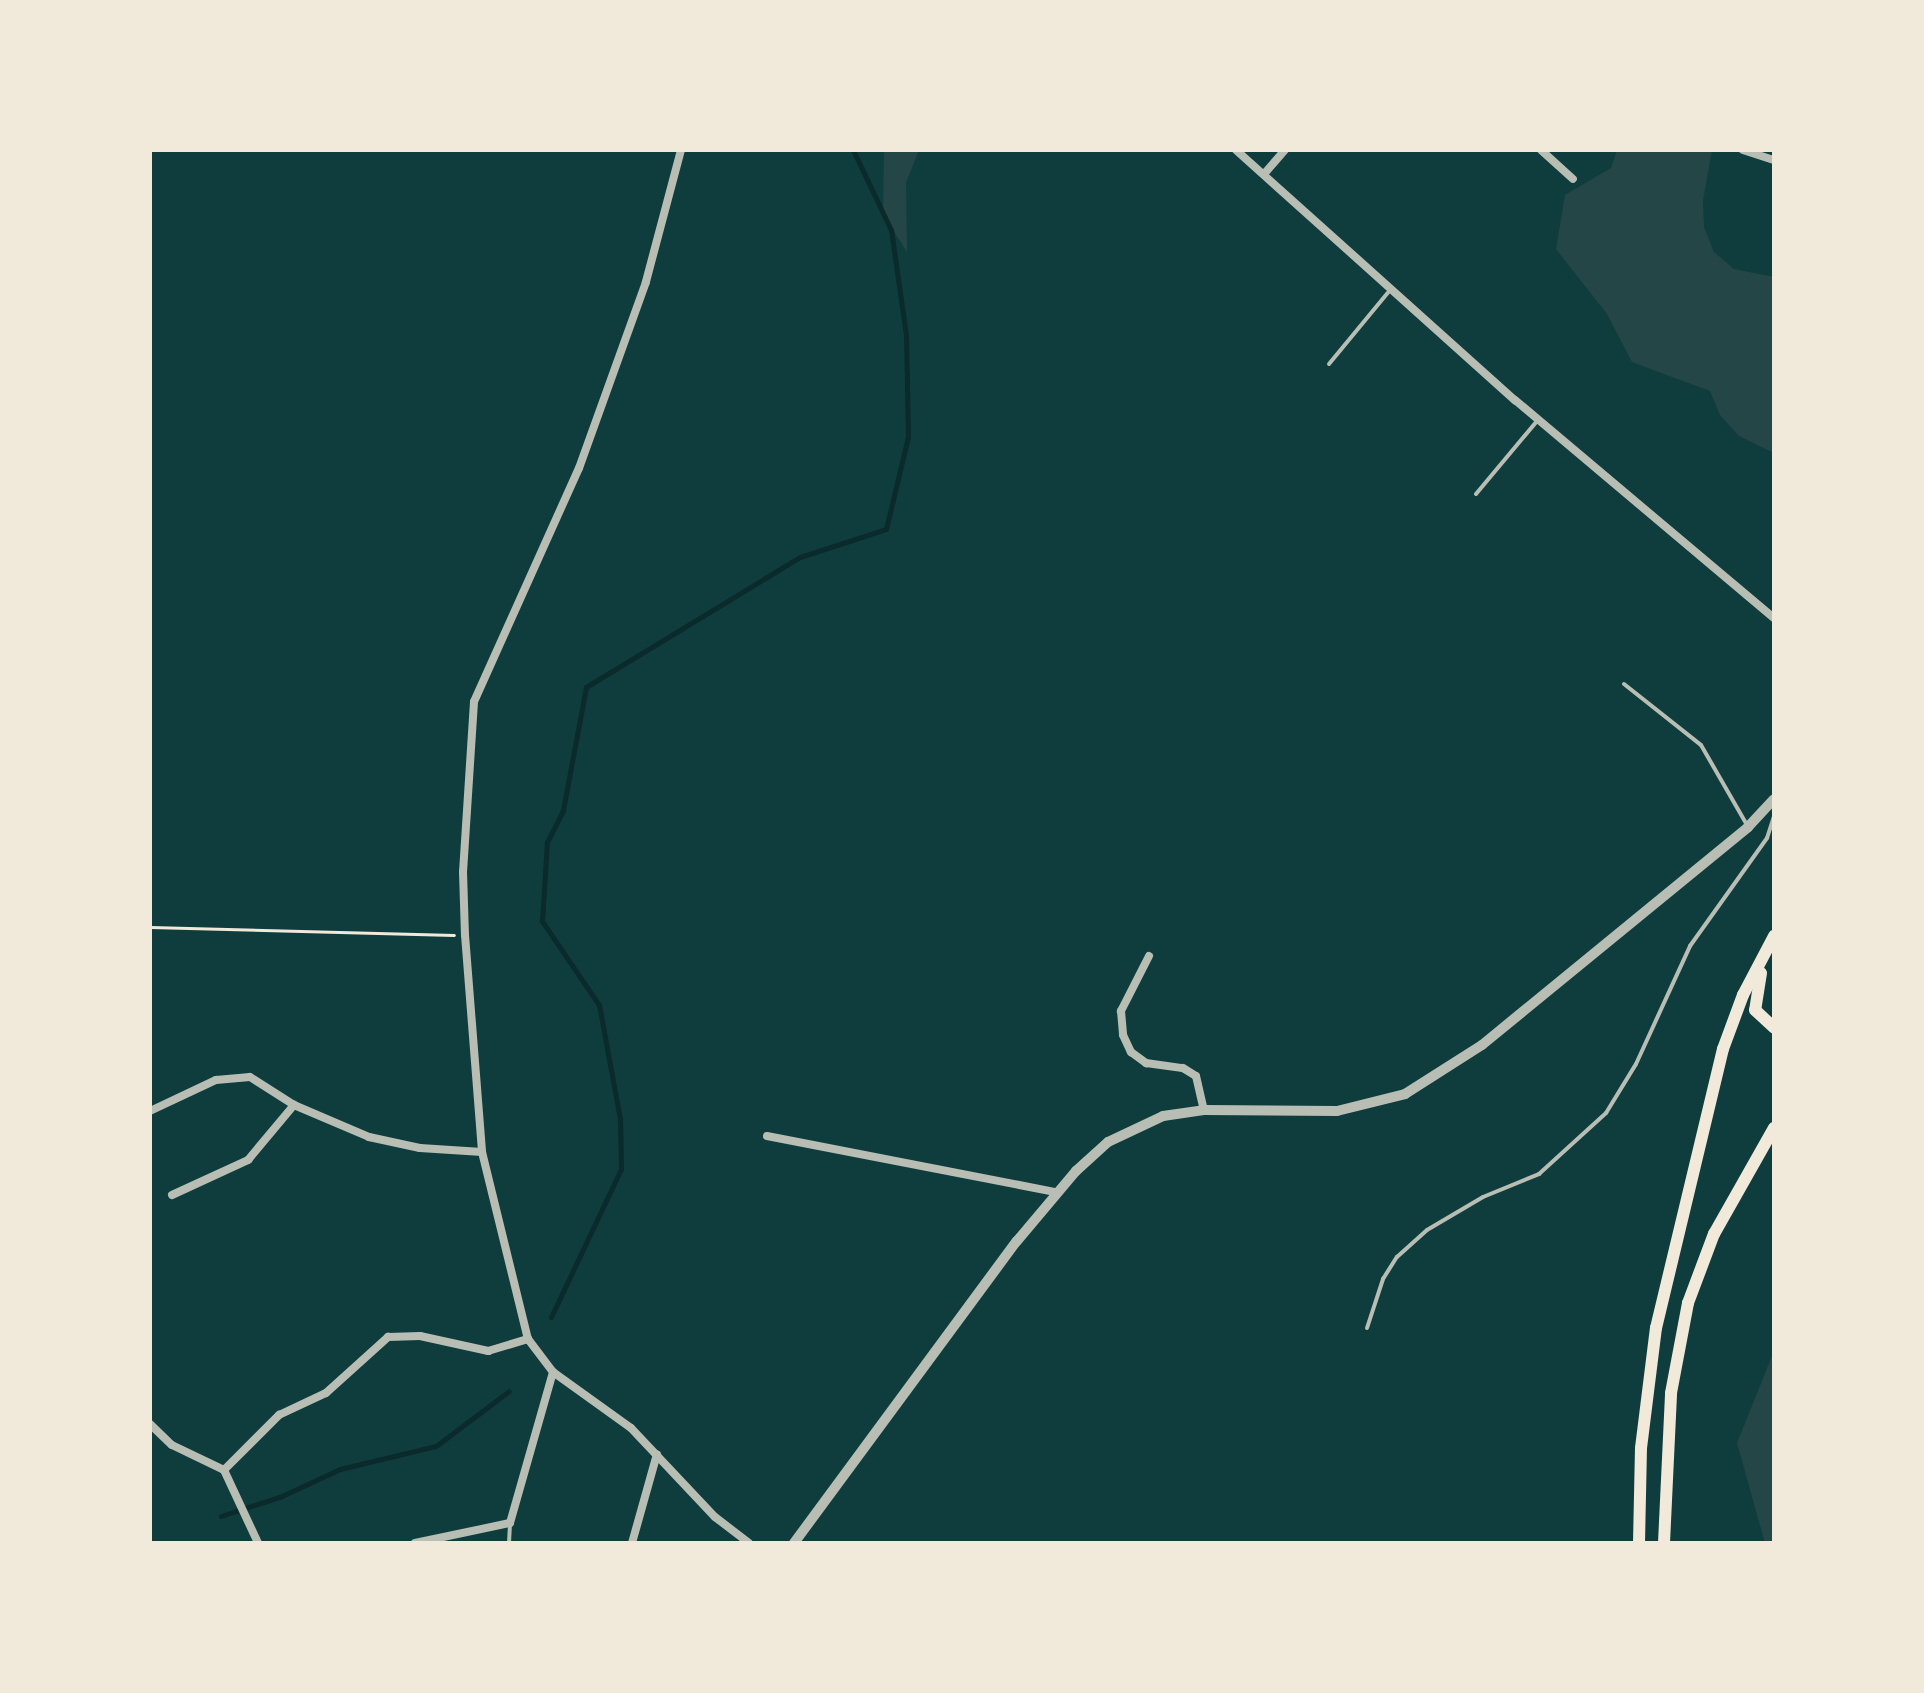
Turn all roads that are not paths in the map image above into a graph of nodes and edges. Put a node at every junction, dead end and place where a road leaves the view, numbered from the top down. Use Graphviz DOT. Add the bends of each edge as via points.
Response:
graph roads {
  1 [pos="681,150"];
  2 [pos="1236,150"];
  3 [pos="1285,150"];
  4 [pos="1541,150"];
  5 [pos="1743,150"];
  6 [pos="1774,160"];
  7 [pos="1264,174"];
  8 [pos="1573,179"];
  9 [pos="1392,288"];
  10 [pos="1329,364"];
  11 [pos="1539,419"];
  12 [pos="1476,494"];
  13 [pos="1774,618"];
  14 [pos="1624,684"];
  15 [pos="1774,799"];
  16 [pos="1774,816"];
  17 [pos="1748,827"];
  18 [pos="1774,939"];
  19 [pos="1149,956"];
  20 [pos="1774,1028"];
  21 [pos="294,1105"];
  22 [pos="1204,1110"];
  23 [pos="150,1111"];
  24 [pos="1774,1128"];
  25 [pos="767,1136"];
  26 [pos="482,1152"];
  27 [pos="1056,1192"];
  28 [pos="172,1195"];
  29 [pos="1367,1328"];
  30 [pos="528,1339"];
  31 [pos="553,1372"];
  32 [pos="150,1424"];
  33 [pos="657,1454"];
  34 [pos="224,1470"];
  35 [pos="510,1523"];
  36 [pos="258,1543"];
  37 [pos="415,1543"];
  38 [pos="509,1543"];
  39 [pos="632,1543"];
  40 [pos="749,1543"];
  41 [pos="794,1543"];
  42 [pos="1639,1543"];
  43 [pos="1664,1543"];
  1 -- 26 [label="street" via="646,282 579,468 474,702 463,872"];
  2 -- 7 [label="street"];
  3 -- 7 [label="street"];
  4 -- 8 [label="street"];
  5 -- 6 [label="street"];
  7 -- 9 [label="street"];
  9 -- 10 [label="lane"];
  9 -- 11 [label="street"];
  11 -- 12 [label="lane"];
  11 -- 13 [label="street"];
  14 -- 17 [label="lane" via="1701,745"];
  15 -- 17 [label="street"];
  16 -- 29 [label="lane" via="1767,838 1690,946 1636,1064 1606,1113 1539,1174 1483,1197 1427,1230 1397,1257 1383,1279"];
  17 -- 22 [label="street" via="1482,1045 1405,1094 1337,1111"];
  18 -- 20 [label="main road" via="1754,1000 1755,1010"];
  18 -- 42 [label="main road" via="1743,995 1723,1049 1656,1328 1641,1448"];
  19 -- 22 [label="street" via="1121,1011 1123,1035 1131,1052 1146,1063 1183,1068 1196,1076"];
  21 -- 23 [label="street" via="262,1083 234,1076"];
  21 -- 26 [label="street" via="369,1137 420,1148"];
  21 -- 28 [label="street" via="248,1160"];
  22 -- 27 [label="street" via="1133,1127 1108,1142"];
  24 -- 43 [label="main road" via="1714,1234 1685,1315 1670,1407"];
  25 -- 27 [label="street"];
  26 -- 30 [label="street"];
  27 -- 41 [label="street"];
  30 -- 31 [label="street"];
  30 -- 34 [label="street" via="488,1351 411,1335 388,1337 326,1393 279,1415"];
  31 -- 33 [label="street" via="631,1428"];
  31 -- 35 [label="street"];
  32 -- 34 [label="street" via="172,1445"];
  33 -- 39 [label="street"];
  33 -- 40 [label="street" via="715,1517"];
  34 -- 36 [label="street"];
  35 -- 37 [label="street"];
  35 -- 38 [label="lane"];
}
